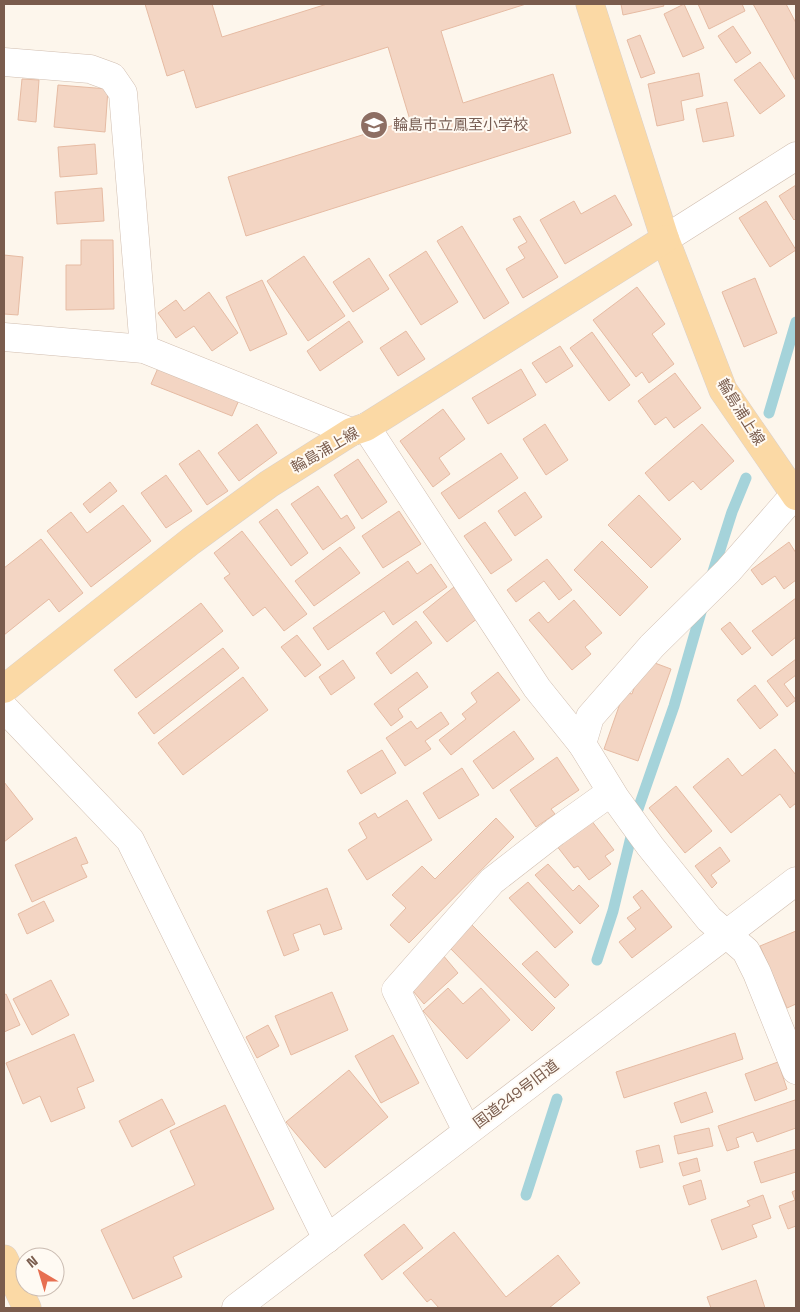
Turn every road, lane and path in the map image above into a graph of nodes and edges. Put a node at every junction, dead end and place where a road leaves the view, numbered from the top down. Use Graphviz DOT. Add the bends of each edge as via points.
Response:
graph roads {
  1 [pos="590,4"];
  2 [pos="4,62"];
  3 [pos="796,156"];
  4 [pos="665,238"];
  5 [pos="4,337"];
  6 [pos="144,348"];
  7 [pos="359,430"];
  8 [pos="796,494"];
  9 [pos="4,689"];
  10 [pos="4,708"];
  11 [pos="582,744"];
  12 [pos="613,796"];
  13 [pos="796,880"];
  14 [pos="726,933"];
  15 [pos="796,1070"];
  16 [pos="467,1132"];
  17 [pos="327,1239"];
  18 [pos="4,1260"];
  19 [pos="27,1308"];
  20 [pos="236,1308"];
  1 -- 4 [label="main road, 輪島浦上線"];
  2 -- 6 [label="street" via="90,69 112,77 123,93"];
  3 -- 4 [label="street"];
  4 -- 7 [label="main road, 輪島浦上線"];
  4 -- 8 [label="main road, 輪島浦上線" via="723,390"];
  5 -- 6 [label="street"];
  6 -- 7 [label="street"];
  7 -- 9 [label="main road, 輪島浦上線" via="268,484"];
  7 -- 11 [label="street" via="537,688"];
  8 -- 11 [label="street" via="728,571 652,646 590,717"];
  10 -- 17 [label="street" via="130,840"];
  11 -- 12 [label="street"];
  12 -- 14 [label="street" via="709,919"];
  12 -- 16 [label="street" via="555,832 492,881 396,990"];
  13 -- 14 [label="street, 国道249号旧道"];
  14 -- 15 [label="street" via="746,951 757,972"];
  14 -- 16 [label="street, 国道249号旧道"];
  16 -- 17 [label="street, 国道249号旧道"];
  17 -- 20 [label="street, 国道249号旧道"];
  18 -- 19 [label="main road"];
}
